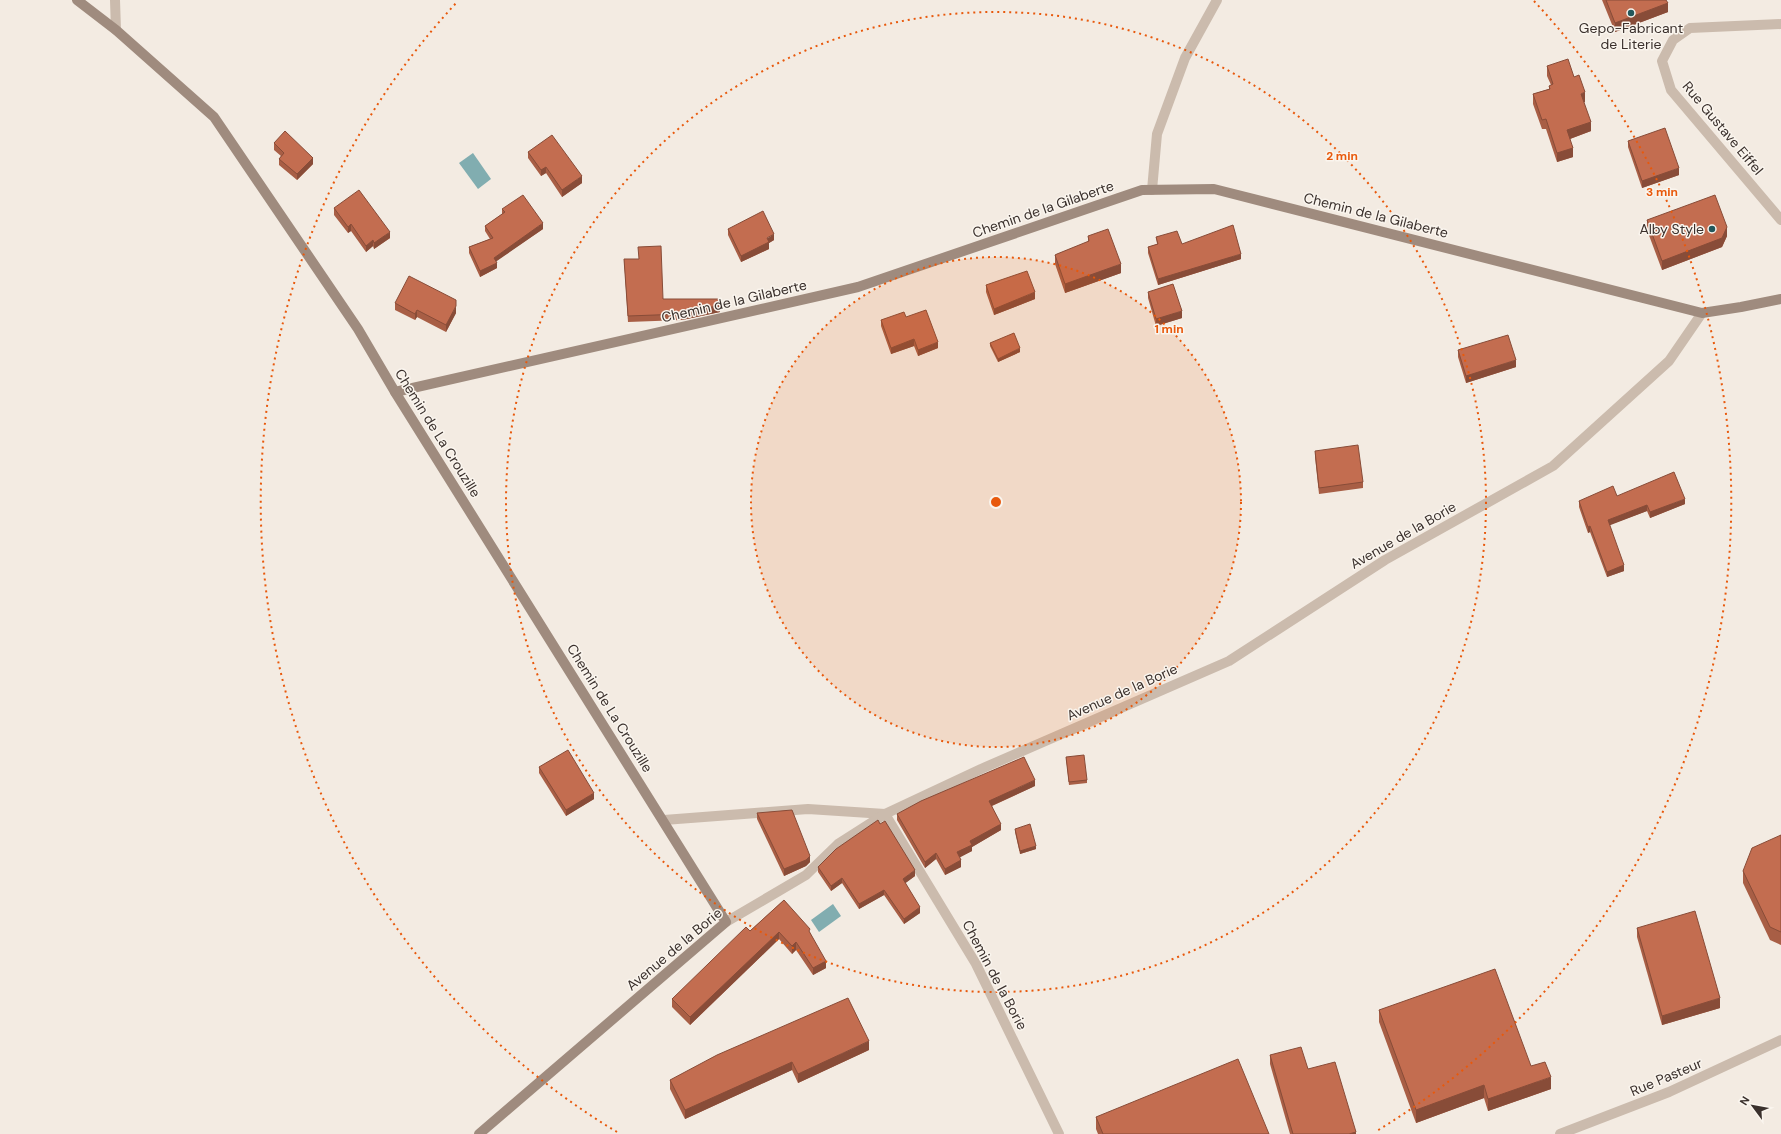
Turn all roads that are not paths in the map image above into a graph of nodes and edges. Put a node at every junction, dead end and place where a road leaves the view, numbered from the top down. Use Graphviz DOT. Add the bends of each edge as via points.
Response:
graph roads {
  1 [pos="77,0"];
  2 [pos="115,0"];
  3 [pos="1217,0"];
  4 [pos="1781,24"];
  5 [pos="116,30"];
  6 [pos="1152,190"];
  7 [pos="1781,220"];
  8 [pos="1781,299"];
  9 [pos="1702,313"];
  10 [pos="395,392"];
  11 [pos="885,814"];
  12 [pos="664,820"];
  13 [pos="726,922"];
  14 [pos="1781,1040"];
  15 [pos="479,1134"];
  16 [pos="1059,1134"];
  17 [pos="1560,1134"];
  1 -- 5 [label="street, Chemin de La Crouzille"];
  2 -- 5 [label="street"];
  3 -- 6 [label="street" via="1185,58 1157,134"];
  4 -- 7 [label="street, Rue Gustave Eiffel" via="1690,28 1673,40 1662,61 1671,90"];
  5 -- 10 [label="street, Chemin de La Crouzille" via="214,117 358,329"];
  6 -- 9 [label="street, Chemin de la Gilaberte" via="1214,189"];
  6 -- 10 [label="street, Chemin de la Gilaberte" via="1142,190 858,287"];
  8 -- 9 [label="street"];
  9 -- 11 [label="street, Avenue de la Borie" via="1669,361 1553,466 1385,560 1229,661 981,769"];
  10 -- 12 [label="street, Chemin de La Crouzille"];
  11 -- 12 [label="street" via="808,809"];
  11 -- 13 [label="street, Avenue de la Borie" via="838,844 806,876"];
  11 -- 16 [label="street, Chemin de la Borie" via="976,964"];
  12 -- 13 [label="street, Chemin de La Crouzille"];
  13 -- 15 [label="street, Avenue de la Borie"];
  14 -- 17 [label="street, Rue Pasteur" via="1669,1092"];
}
